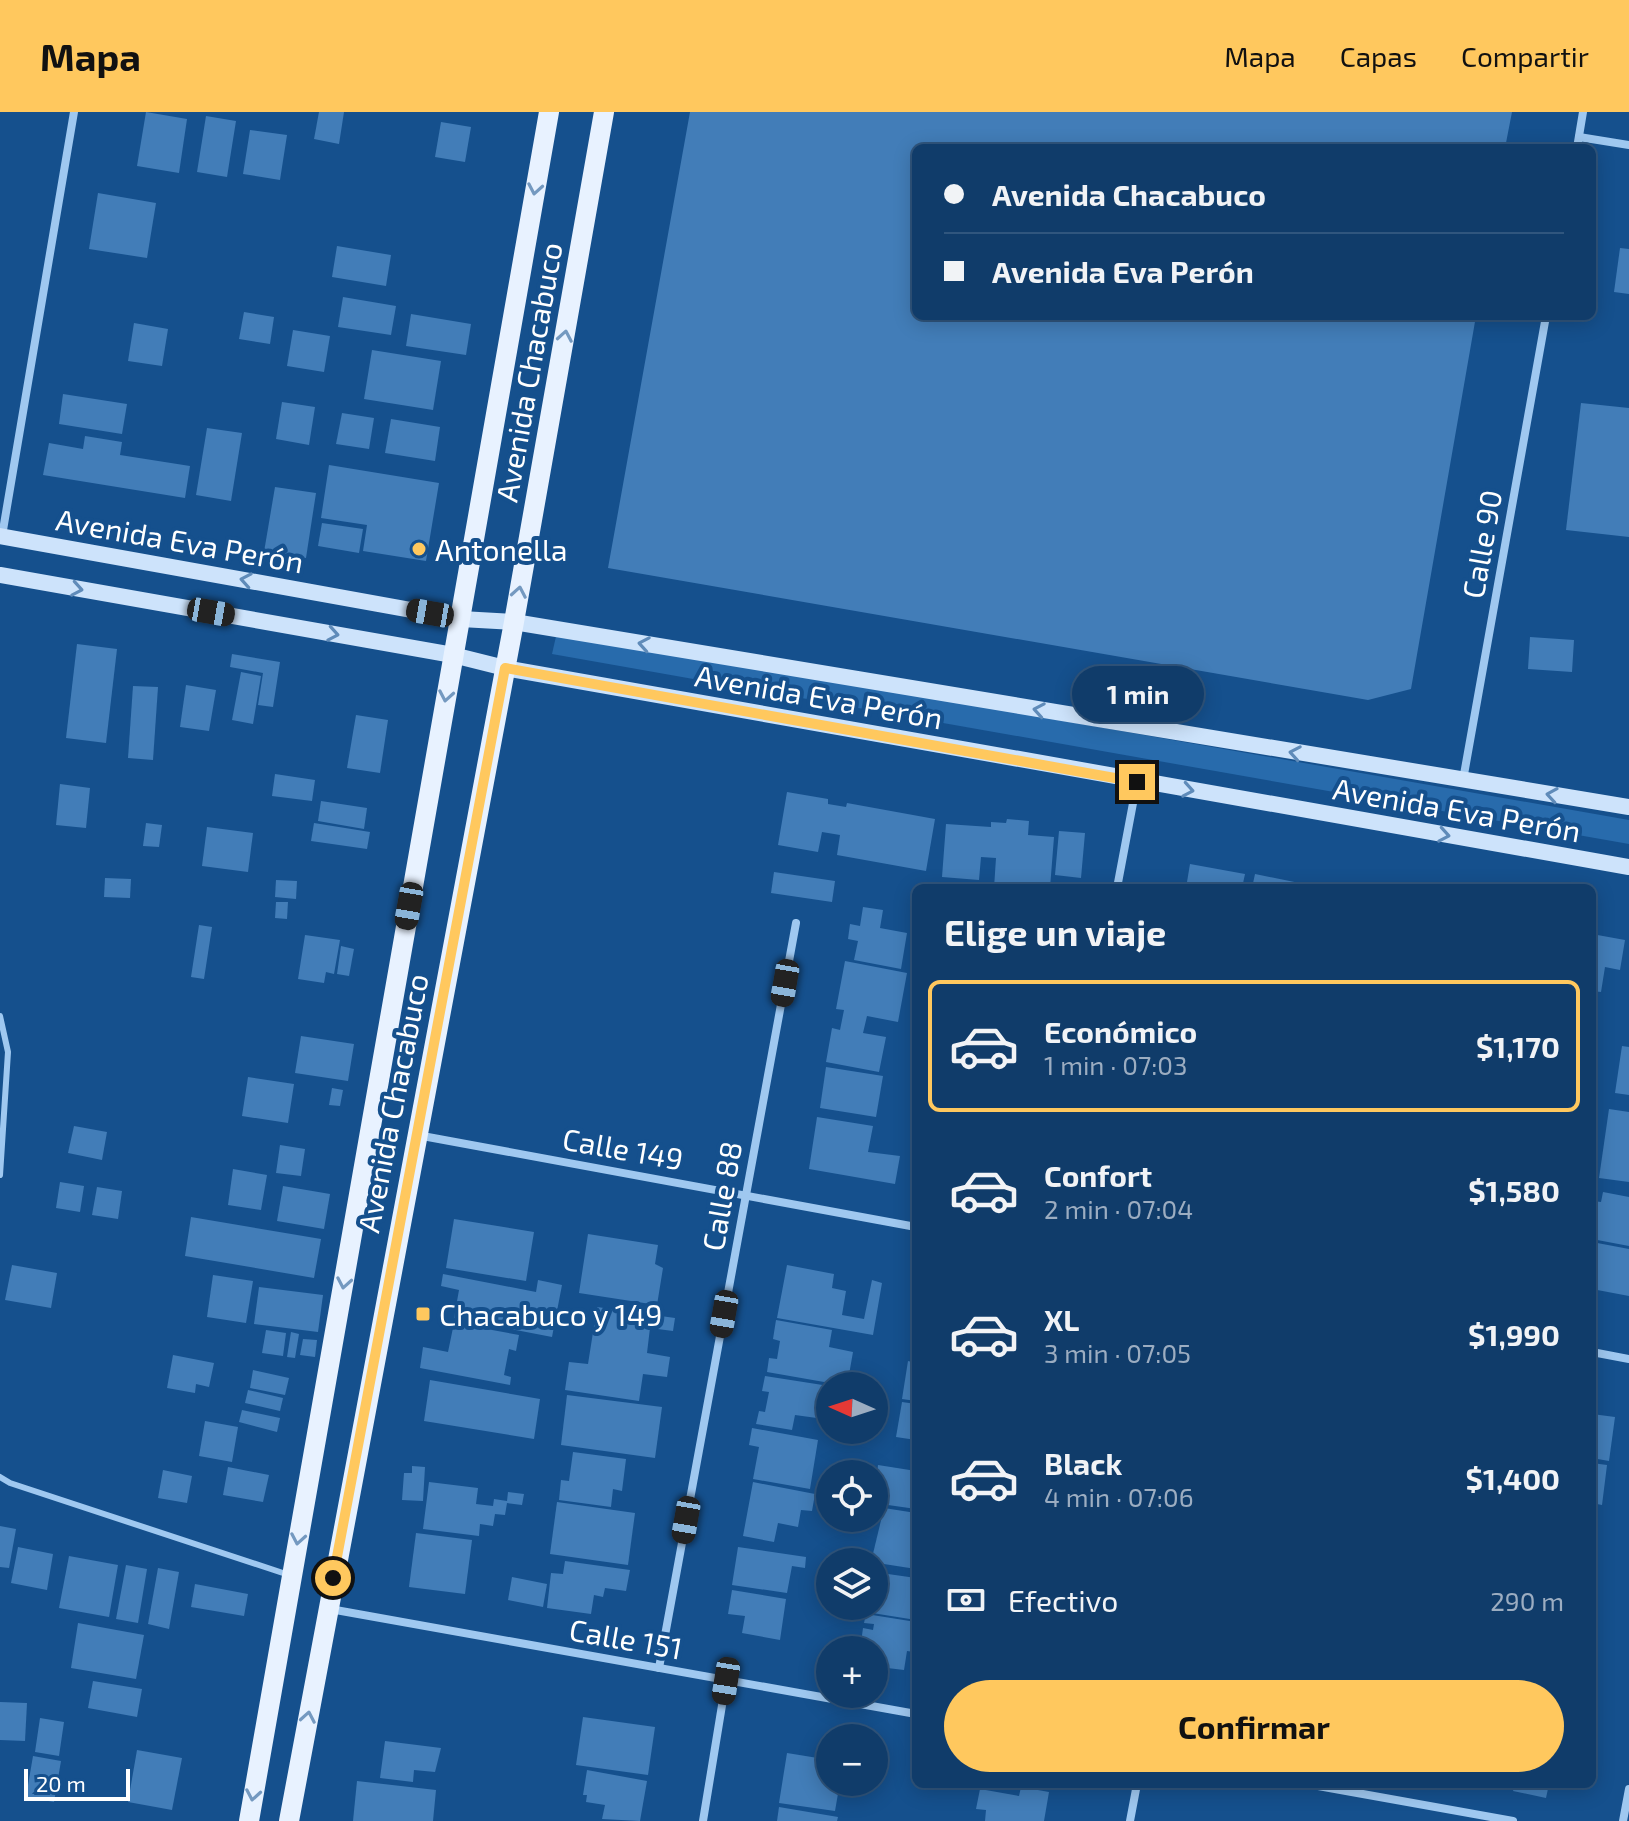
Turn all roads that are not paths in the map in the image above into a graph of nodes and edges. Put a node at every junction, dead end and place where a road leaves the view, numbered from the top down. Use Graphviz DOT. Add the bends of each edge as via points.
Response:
graph roads {
  1 [pos="74,112"];
  2 [pos="604,112"];
  3 [pos="1583,112"];
  4 [pos="544,113"];
  5 [pos="1579,137"];
  6 [pos="1578,144"];
  7 [pos="1629,145"];
  8 [pos="1545,320"];
  9 [pos="1,536"];
  10 [pos="0,575"];
  11 [pos="461,619"];
  12 [pos="514,622"];
  13 [pos="453,655"];
  14 [pos="505,668"];
  15 [pos="1462,781"];
  16 [pos="1137,782"];
  17 [pos="1629,807"];
  18 [pos="1629,867"];
  19 [pos="1118,884"];
  20 [pos="796,923"];
  21 [pos="0,1016"];
  22 [pos="415,1135"];
  23 [pos="0,1175"];
  24 [pos="746,1195"];
  25 [pos="912,1226"];
  26 [pos="1596,1353"];
  27 [pos="1629,1359"];
  28 [pos="0,1477"];
  29 [pos="292,1576"];
  30 [pos="328,1608"];
  31 [pos="659,1668"];
  32 [pos="726,1681"];
  33 [pos="912,1713"];
  34 [pos="1136,1788"];
  35 [pos="1330,1788"];
  36 [pos="1629,1789"];
  37 [pos="249,1821"];
  38 [pos="289,1821"];
  39 [pos="703,1821"];
  40 [pos="1130,1821"];
  41 [pos="1513,1821"];
  42 [pos="1623,1821"];
  1 -- 9 [label="street"];
  12 -- 2 [label="main road, Avenida Chacabuco, one-way"];
  3 -- 5 [label="street"];
  4 -- 11 [label="main road, Avenida Chacabuco, one-way"];
  5 -- 6 [label="street"];
  5 -- 7 [label="street"];
  8 -- 15 [label="street, Calle 90"];
  11 -- 9 [label="street, Avenida Eva Perón, one-way"];
  10 -- 13 [label="street, Avenida Eva Perón, one-way"];
  11 -- 12 [label="street, Avenida Eva Perón"];
  11 -- 13 [label="main road, Avenida Chacabuco"];
  12 -- 14 [label="main road, Avenida Chacabuco"];
  15 -- 12 [label="street, Avenida Eva Perón, one-way"];
  13 -- 14 [label="street, Avenida Eva Perón"];
  13 -- 29 [label="main road, Avenida Chacabuco, one-way"];
  14 -- 16 [label="street, Avenida Eva Perón"];
  14 -- 22 [label="main road, Avenida Chacabuco"];
  17 -- 15 [label="street, Avenida Eva Perón, one-way"];
  16 -- 18 [label="street, Avenida Eva Perón, one-way"];
  16 -- 19 [label="street"];
  20 -- 24 [label="street, Calle 88"];
  21 -- 23 [label="lane" via="8,1052"];
  22 -- 24 [label="street, Calle 149"];
  22 -- 30 [label="main road, Avenida Chacabuco"];
  24 -- 25 [label="street, Calle 149"];
  24 -- 31 [label="street, Calle 88"];
  26 -- 27 [label="street"];
  28 -- 29 [label="lane"];
  29 -- 37 [label="main road, Avenida Chacabuco, one-way"];
  30 -- 31 [label="street, Calle 151"];
  38 -- 30 [label="main road, Avenida Chacabuco, one-way"];
  31 -- 32 [label="street, Calle 151"];
  32 -- 33 [label="street, Calle 151"];
  32 -- 39 [label="street"];
  34 -- 40 [label="street"];
  35 -- 41 [label="street"];
  36 -- 42 [label="street"];
}
